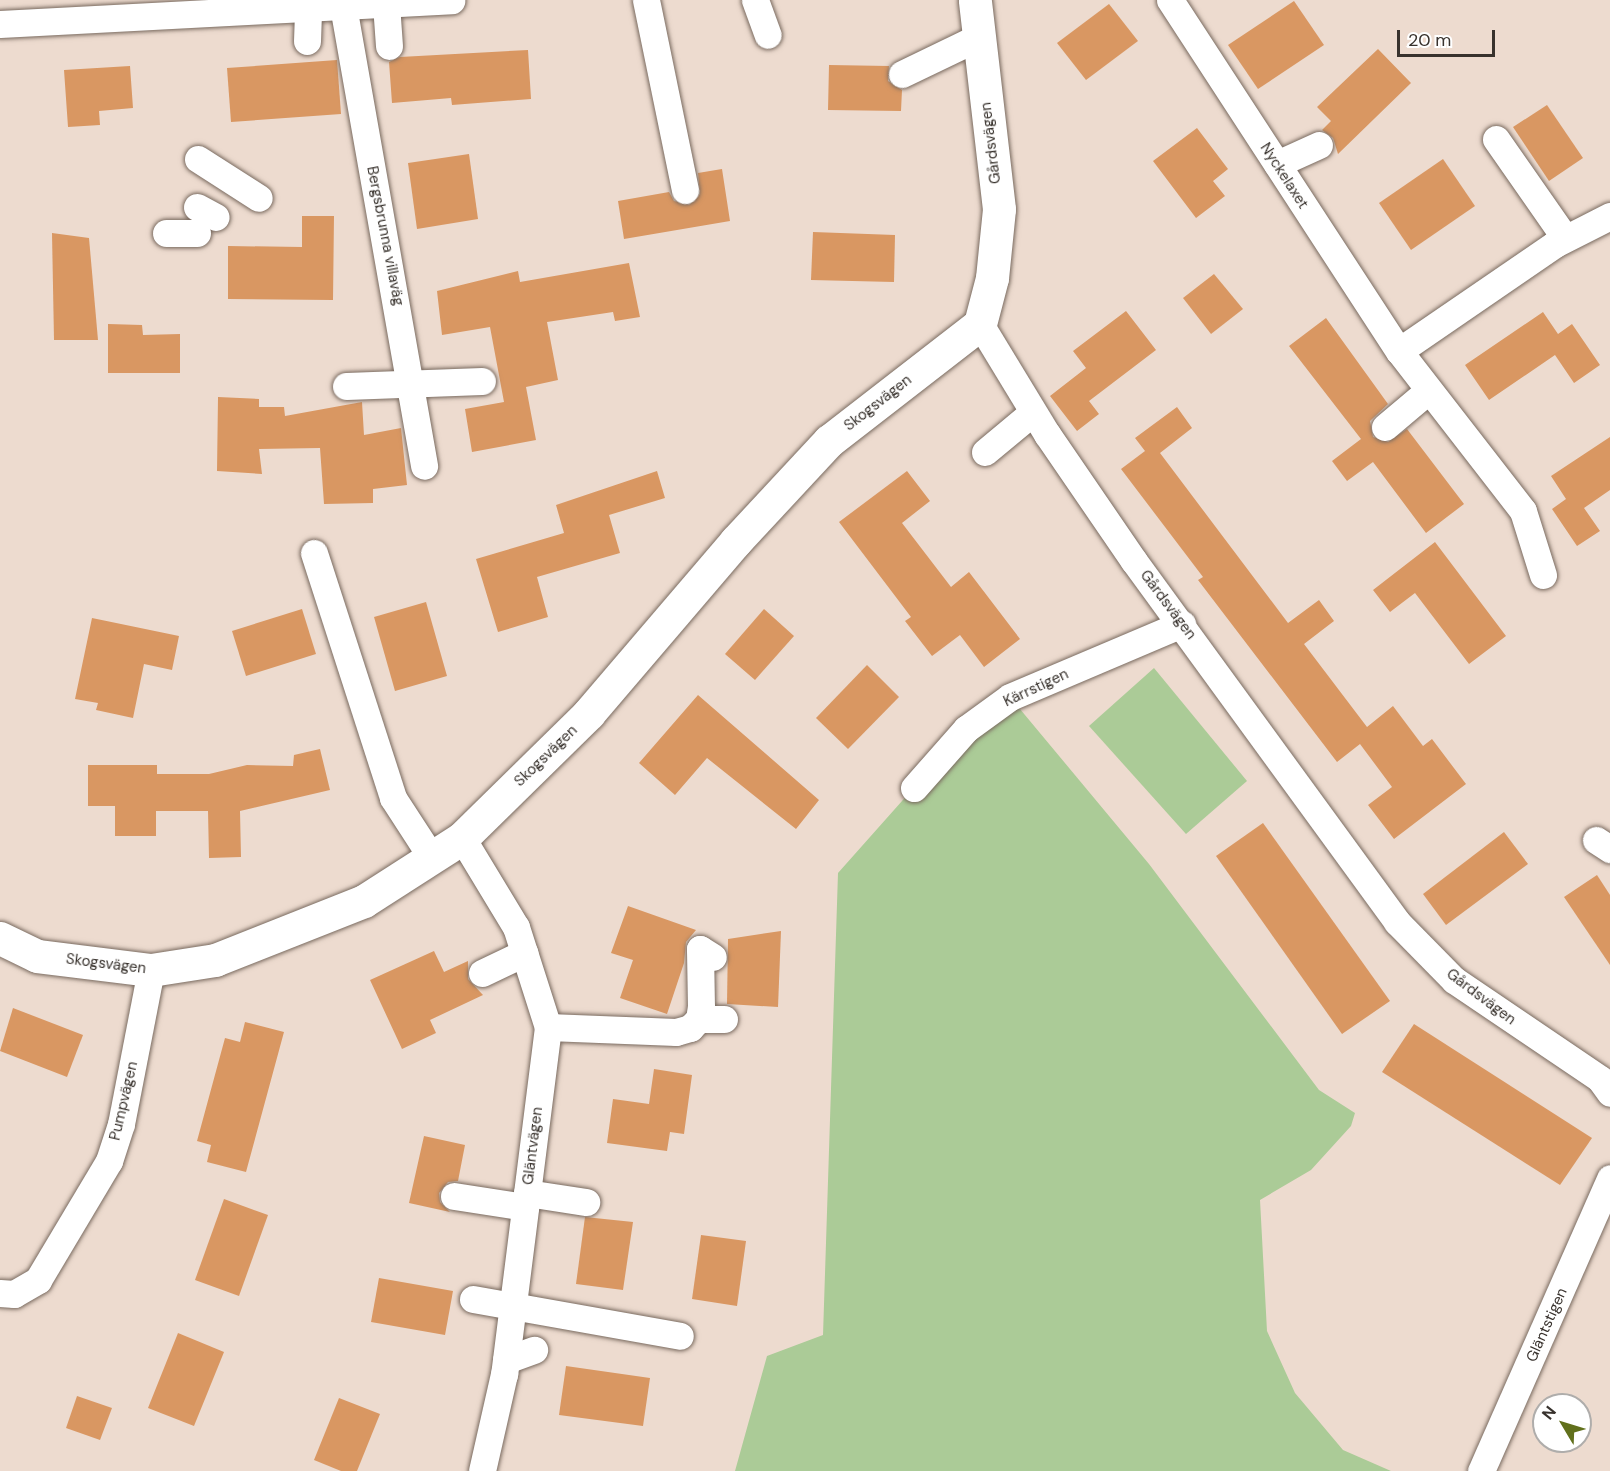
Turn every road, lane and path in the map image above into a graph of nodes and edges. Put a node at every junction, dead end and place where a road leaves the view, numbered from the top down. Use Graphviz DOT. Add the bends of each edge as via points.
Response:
graph roads {
  1 [pos="451,0"];
  2 [pos="646,0"];
  3 [pos="755,0"];
  4 [pos="975,0"];
  5 [pos="1170,0"];
  6 [pos="342,4"];
  7 [pos="386,4"];
  8 [pos="212,6"];
  9 [pos="151,8"];
  10 [pos="308,8"];
  11 [pos="0,24"];
  12 [pos="768,35"];
  13 [pos="979,37"];
  14 [pos="307,41"];
  15 [pos="388,46"];
  16 [pos="902,74"];
  17 [pos="1496,139"];
  18 [pos="1319,145"];
  19 [pos="198,159"];
  20 [pos="1277,164"];
  21 [pos="685,190"];
  22 [pos="259,198"];
  23 [pos="1610,216"];
  24 [pos="203,219"];
  25 [pos="166,233"];
  26 [pos="1565,238"];
  27 [pos="980,324"];
  28 [pos="1399,351"];
  29 [pos="482,381"];
  30 [pos="412,383"];
  31 [pos="346,386"];
  32 [pos="1429,390"];
  33 [pos="1033,412"];
  34 [pos="1385,427"];
  35 [pos="985,452"];
  36 [pos="424,466"];
  37 [pos="314,553"];
  38 [pos="1543,575"];
  39 [pos="1182,624"];
  40 [pos="914,788"];
  41 [pos="462,838"];
  42 [pos="432,858"];
  43 [pos="0,938"];
  44 [pos="524,953"];
  45 [pos="713,957"];
  46 [pos="151,970"];
  47 [pos="482,973"];
  48 [pos="548,1027"];
  49 [pos="1610,1093"];
  50 [pos="1610,1178"];
  51 [pos="454,1196"];
  52 [pos="526,1200"];
  53 [pos="586,1202"];
  54 [pos="0,1293"];
  55 [pos="473,1299"];
  56 [pos="513,1304"];
  57 [pos="680,1336"];
  58 [pos="534,1350"];
  59 [pos="506,1360"];
  60 [pos="482,1471"];
  61 [pos="1481,1471"];
  1 -- 7 [label="street"];
  2 -- 21 [label="street"];
  3 -- 12 [label="street"];
  4 -- 13 [label="street, Gårdsvägen"];
  5 -- 20 [label="street, Nyckelaxet"];
  6 -- 7 [label="street"];
  6 -- 10 [label="street"];
  6 -- 30 [label="street, Bergsbrunna villaväg"];
  7 -- 15 [label="street"];
  8 -- 9 [label="street"];
  8 -- 10 [label="street"];
  9 -- 11 [label="street"];
  10 -- 14 [label="street"];
  13 -- 16 [label="street"];
  13 -- 27 [label="street, Gårdsvägen" via="999,209 992,278"];
  17 -- 26 [label="street"];
  18 -- 20 [label="street"];
  19 -- 22 [label="street"];
  20 -- 28 [label="street, Nyckelaxet"];
  23 -- 26 [label="street"];
  24 -- 25 [label="street"];
  26 -- 28 [label="street"];
  27 -- 33 [label="street, Gårdsvägen"];
  27 -- 41 [label="street, Skogsvägen" via="829,441 589,713"];
  28 -- 32 [label="street, Nyckelaxet"];
  29 -- 30 [label="street"];
  30 -- 31 [label="street"];
  30 -- 36 [label="street, Bergsbrunna villaväg"];
  32 -- 34 [label="street"];
  32 -- 38 [label="street, Nyckelaxet" via="1523,511"];
  33 -- 35 [label="street"];
  33 -- 39 [label="street, Gårdsvägen" via="1134,561"];
  37 -- 42 [label="street" via="393,798"];
  39 -- 40 [label="street, Kärrstigen" via="1010,697 966,729"];
  39 -- 49 [label="street, Gårdsvägen" via="1397,922 1454,980 1600,1079"];
  41 -- 42 [label="street, Skogsvägen"];
  41 -- 44 [label="street, Gläntvägen" via="516,927"];
  42 -- 46 [label="street, Skogsvägen" via="364,902 216,960"];
  43 -- 46 [label="street, Skogsvägen" via="37,956"];
  44 -- 47 [label="street"];
  44 -- 48 [label="street, Gläntvägen"];
  45 -- 48 [label="street" via="700,950 711,1019 676,1032 629,1023"];
  46 -- 54 [label="street, Pumpvägen" via="121,1124 109,1161 38,1280 14,1294"];
  48 -- 52 [label="street, Gläntvägen"];
  50 -- 61 [label="street, Gläntstigen"];
  51 -- 52 [label="street"];
  52 -- 53 [label="street"];
  52 -- 56 [label="street, Gläntvägen"];
  55 -- 56 [label="street"];
  56 -- 57 [label="street"];
  56 -- 59 [label="street, Gläntvägen"];
  58 -- 59 [label="street"];
  59 -- 60 [label="street, Gläntvägen"];
}
